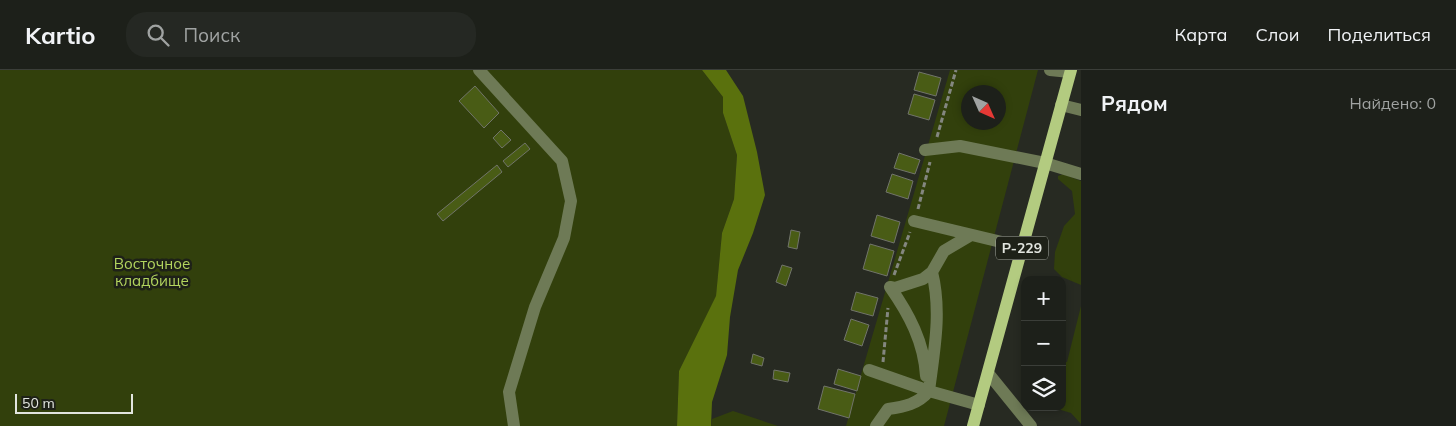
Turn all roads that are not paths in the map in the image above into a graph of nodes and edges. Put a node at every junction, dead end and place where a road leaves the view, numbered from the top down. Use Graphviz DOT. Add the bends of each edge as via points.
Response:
graph roads {
  1 [pos="479,70"];
  2 [pos="1050,70"];
  3 [pos="1070,71"];
  4 [pos="1061,105"];
  5 [pos="1081,110"];
  6 [pos="929,150"];
  7 [pos="1045,163"];
  8 [pos="1081,174"];
  9 [pos="914,221"];
  10 [pos="971,235"];
  11 [pos="1022,247"];
  12 [pos="932,272"];
  13 [pos="869,370"];
  14 [pos="988,373"];
  15 [pos="929,391"];
  16 [pos="979,405"];
  17 [pos="514,426"];
  18 [pos="876,426"];
  19 [pos="973,426"];
  20 [pos="1031,426"];
  1 -- 17 [label="street" via="562,160 571,201 564,238 535,307 509,392"];
  2 -- 3 [label="street"];
  3 -- 4 [label="main road, Р-229"];
  4 -- 5 [label="street"];
  4 -- 7 [label="main road, Р-229"];
  6 -- 7 [label="street" via="960,146"];
  7 -- 8 [label="street"];
  7 -- 11 [label="main road, Р-229"];
  9 -- 10 [label="street"];
  10 -- 11 [label="street"];
  10 -- 12 [label="street" via="944,251"];
  11 -- 14 [label="main road, Р-229"];
  12 -- 15 [label="street" via="938,322"];
  12 -- 15 [label="street" via="914,283 890,287 907,310 917,333"];
  13 -- 15 [label="street"];
  14 -- 16 [label="main road, Р-229"];
  14 -- 20 [label="street"];
  15 -- 16 [label="street"];
  15 -- 18 [label="street" via="910,405 888,409"];
  16 -- 19 [label="main road, Р-229"];
}
